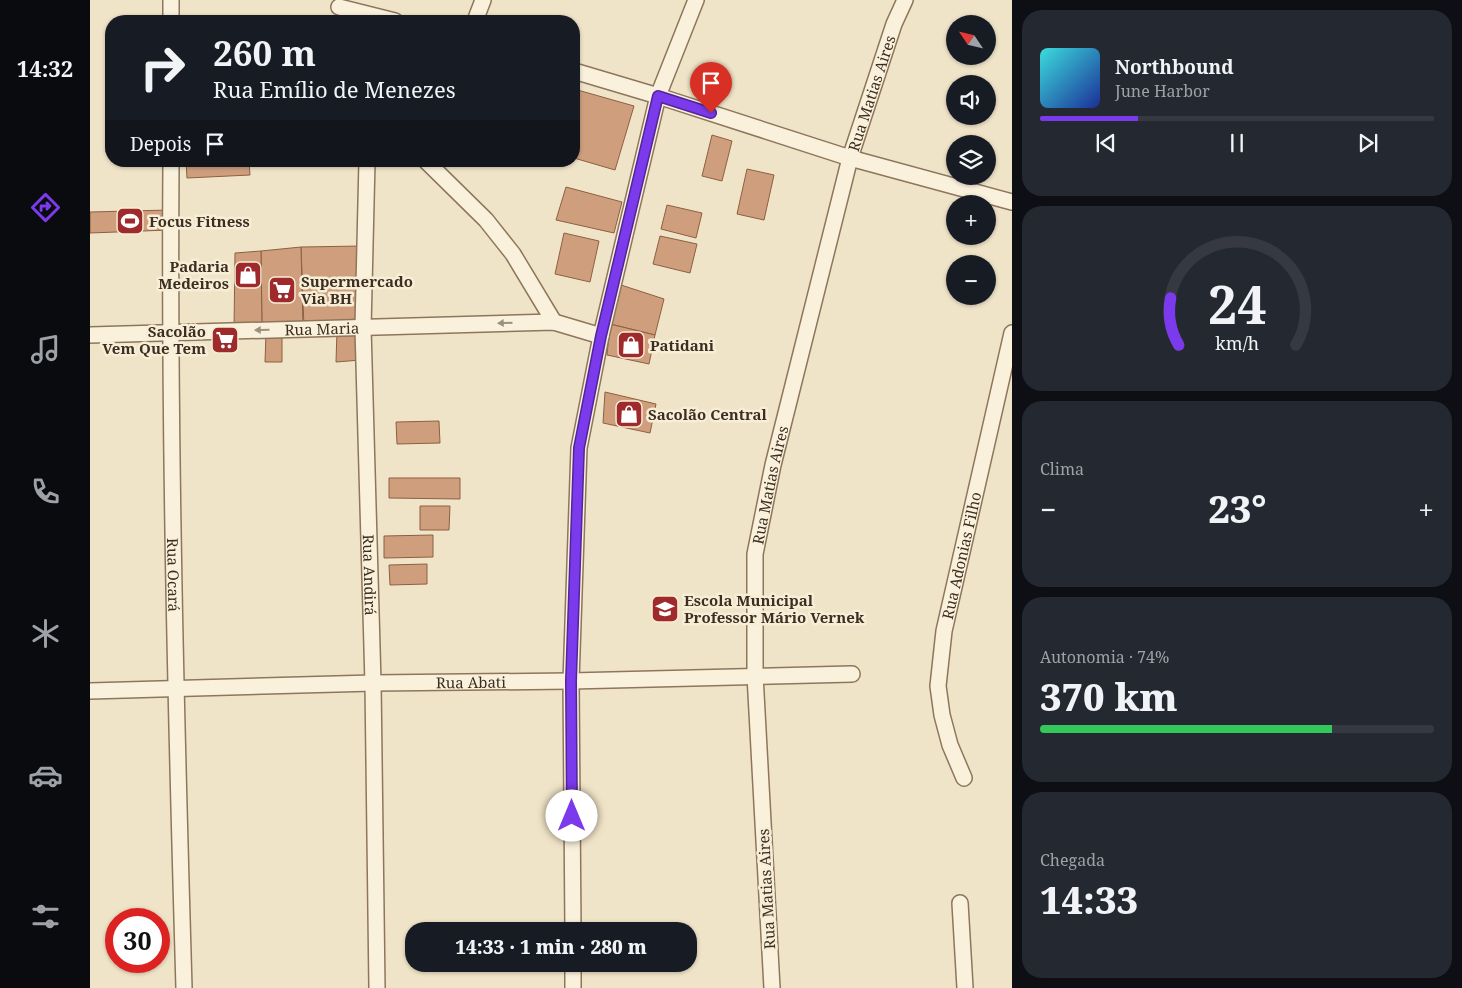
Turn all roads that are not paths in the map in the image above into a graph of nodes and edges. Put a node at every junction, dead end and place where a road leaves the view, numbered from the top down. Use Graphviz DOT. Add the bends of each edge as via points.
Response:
graph roads {
  1 [pos="171,0"];
  2 [pos="483,0"];
  3 [pos="696,0"];
  4 [pos="905,0"];
  5 [pos="339,9"];
  6 [pos="171,15"];
  7 [pos="367,15"];
  8 [pos="477,15"];
  9 [pos="580,74"];
  10 [pos="658,96"];
  11 [pos="850,158"];
  12 [pos="170,167"];
  13 [pos="367,167"];
  14 [pos="434,167"];
  15 [pos="1012,202"];
  16 [pos="554,322"];
  17 [pos="363,328"];
  18 [pos="170,332"];
  19 [pos="1012,333"];
  20 [pos="90,334"];
  21 [pos="601,336"];
  22 [pos="852,674"];
  23 [pos="755,676"];
  24 [pos="571,681"];
  25 [pos="373,683"];
  26 [pos="175,689"];
  27 [pos="90,691"];
  28 [pos="964,778"];
  29 [pos="960,902"];
  30 [pos="573,922"];
  31 [pos="573,972"];
  32 [pos="184,988"];
  33 [pos="377,988"];
  34 [pos="573,988"];
  35 [pos="772,988"];
  36 [pos="965,988"];
  1 -- 6 [label="street"];
  2 -- 8 [label="street"];
  3 -- 10 [label="street"];
  4 -- 11 [label="street, Rua Matias Aires"];
  5 -- 7 [label="street"];
  9 -- 10 [label="street"];
  10 -- 11 [label="street"];
  10 -- 21 [label="street"];
  11 -- 15 [label="street"];
  11 -- 23 [label="street, Rua Matias Aires" via="755,554"];
  12 -- 18 [label="street, Rua Ocará"];
  13 -- 17 [label="street, Rua Andirá"];
  14 -- 16 [label="street" via="486,220 513,254"];
  16 -- 17 [label="street, Rua Maria, one-way"];
  16 -- 21 [label="street, Rua Maria"];
  17 -- 18 [label="street, Rua Maria, one-way"];
  17 -- 25 [label="street, Rua Andirá"];
  18 -- 20 [label="street, Rua Maria"];
  18 -- 26 [label="street, Rua Ocará"];
  19 -- 28 [label="street, Rua Adonias Filho" via="944,631 938,686 950,745"];
  21 -- 24 [label="street" via="579,448"];
  22 -- 23 [label="street, Rua Abati"];
  23 -- 24 [label="street, Rua Abati"];
  23 -- 35 [label="street, Rua Matias Aires"];
  24 -- 25 [label="street, Rua Abati"];
  24 -- 30 [label="street"];
  25 -- 26 [label="street, Rua Abati"];
  25 -- 33 [label="street, Rua Andirá"];
  26 -- 27 [label="street, Rua Abati"];
  26 -- 32 [label="street, Rua Ocará"];
  29 -- 36 [label="street"];
  31 -- 34 [label="street"];
}
